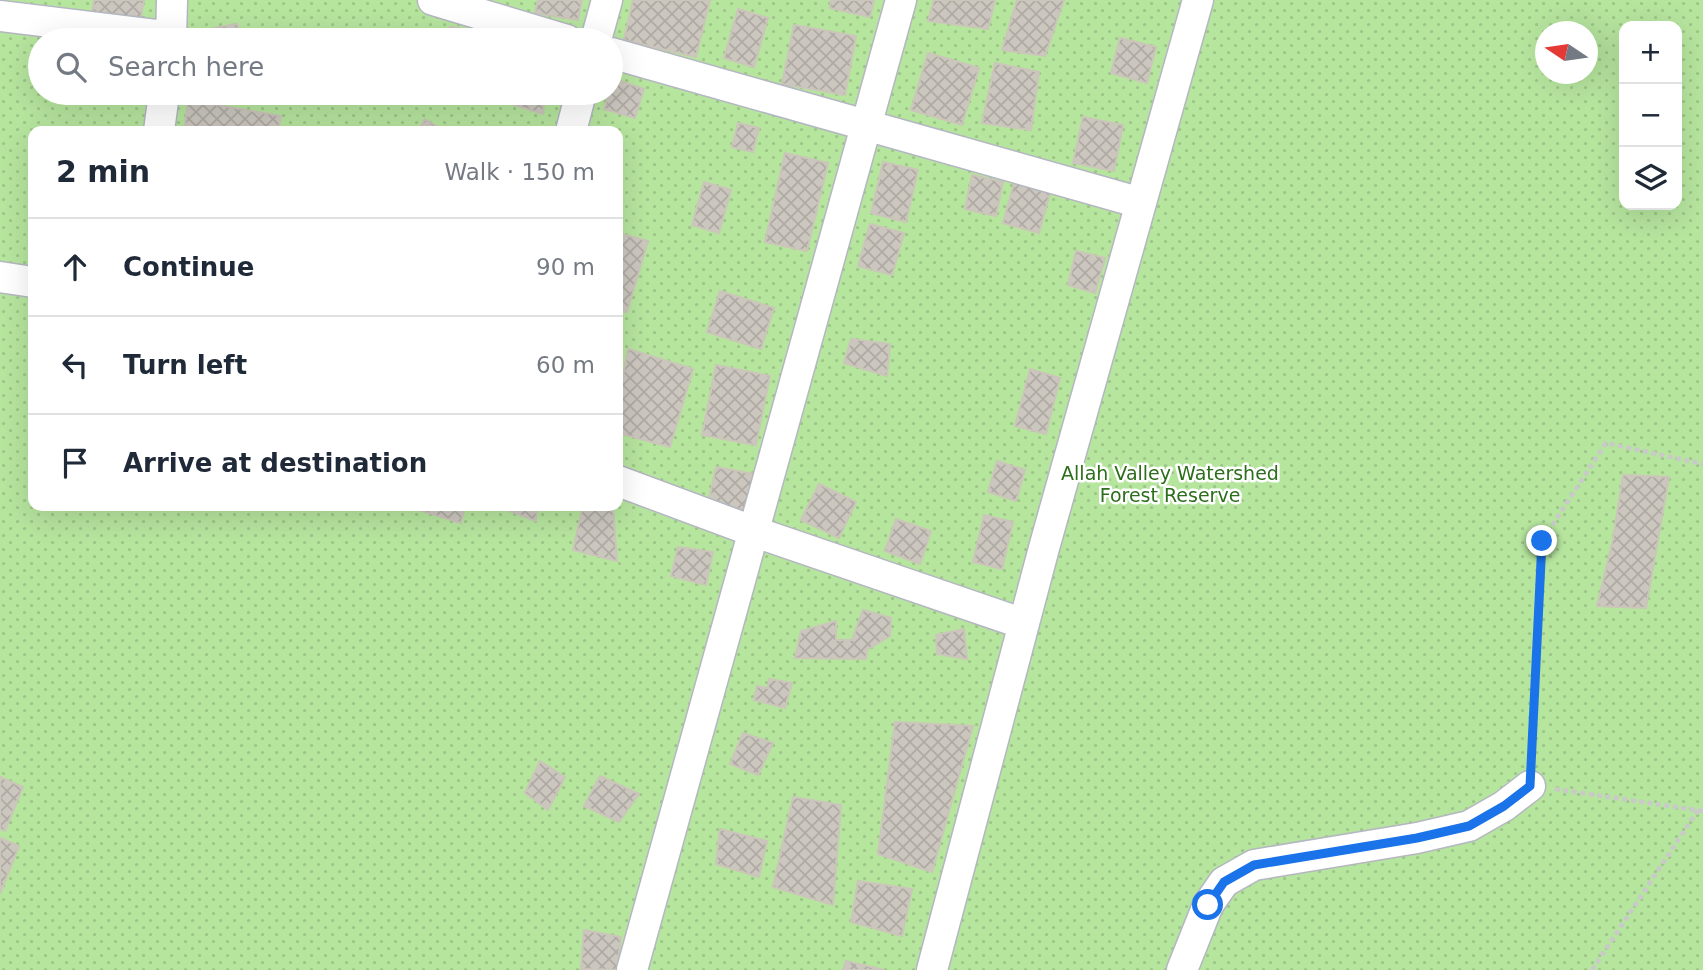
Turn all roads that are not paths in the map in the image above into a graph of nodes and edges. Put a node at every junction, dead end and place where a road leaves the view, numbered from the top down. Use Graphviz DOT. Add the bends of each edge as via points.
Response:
graph roads {
  1 [pos="172,0"];
  2 [pos="433,0"];
  3 [pos="607,0"];
  4 [pos="901,0"];
  5 [pos="1198,0"];
  6 [pos="0,16"];
  7 [pos="94,28"];
  8 [pos="172,28"];
  9 [pos="527,28"];
  10 [pos="599,28"];
  11 [pos="623,56"];
  12 [pos="162,105"];
  13 [pos="578,105"];
  14 [pos="869,125"];
  15 [pos="160,126"];
  16 [pos="572,126"];
  17 [pos="1140,204"];
  18 [pos="0,277"];
  19 [pos="28,281"];
  20 [pos="623,483"];
  21 [pos="755,532"];
  22 [pos="1024,624"];
  23 [pos="1530,786"];
  24 [pos="632,970"];
  25 [pos="932,970"];
  26 [pos="1182,970"];
  1 -- 8 [label="street"];
  2 -- 9 [label="street"];
  3 -- 10 [label="street"];
  4 -- 14 [label="street"];
  5 -- 17 [label="street"];
  6 -- 7 [label="street"];
  11 -- 14 [label="street"];
  12 -- 15 [label="street"];
  13 -- 16 [label="street"];
  14 -- 17 [label="street"];
  14 -- 21 [label="street"];
  17 -- 22 [label="street"];
  18 -- 19 [label="street"];
  20 -- 21 [label="street"];
  21 -- 22 [label="street"];
  21 -- 24 [label="street"];
  22 -- 25 [label="street"];
  23 -- 26 [label="street" via="1469,826 1254,865 1224,882 1208,905"];
}
